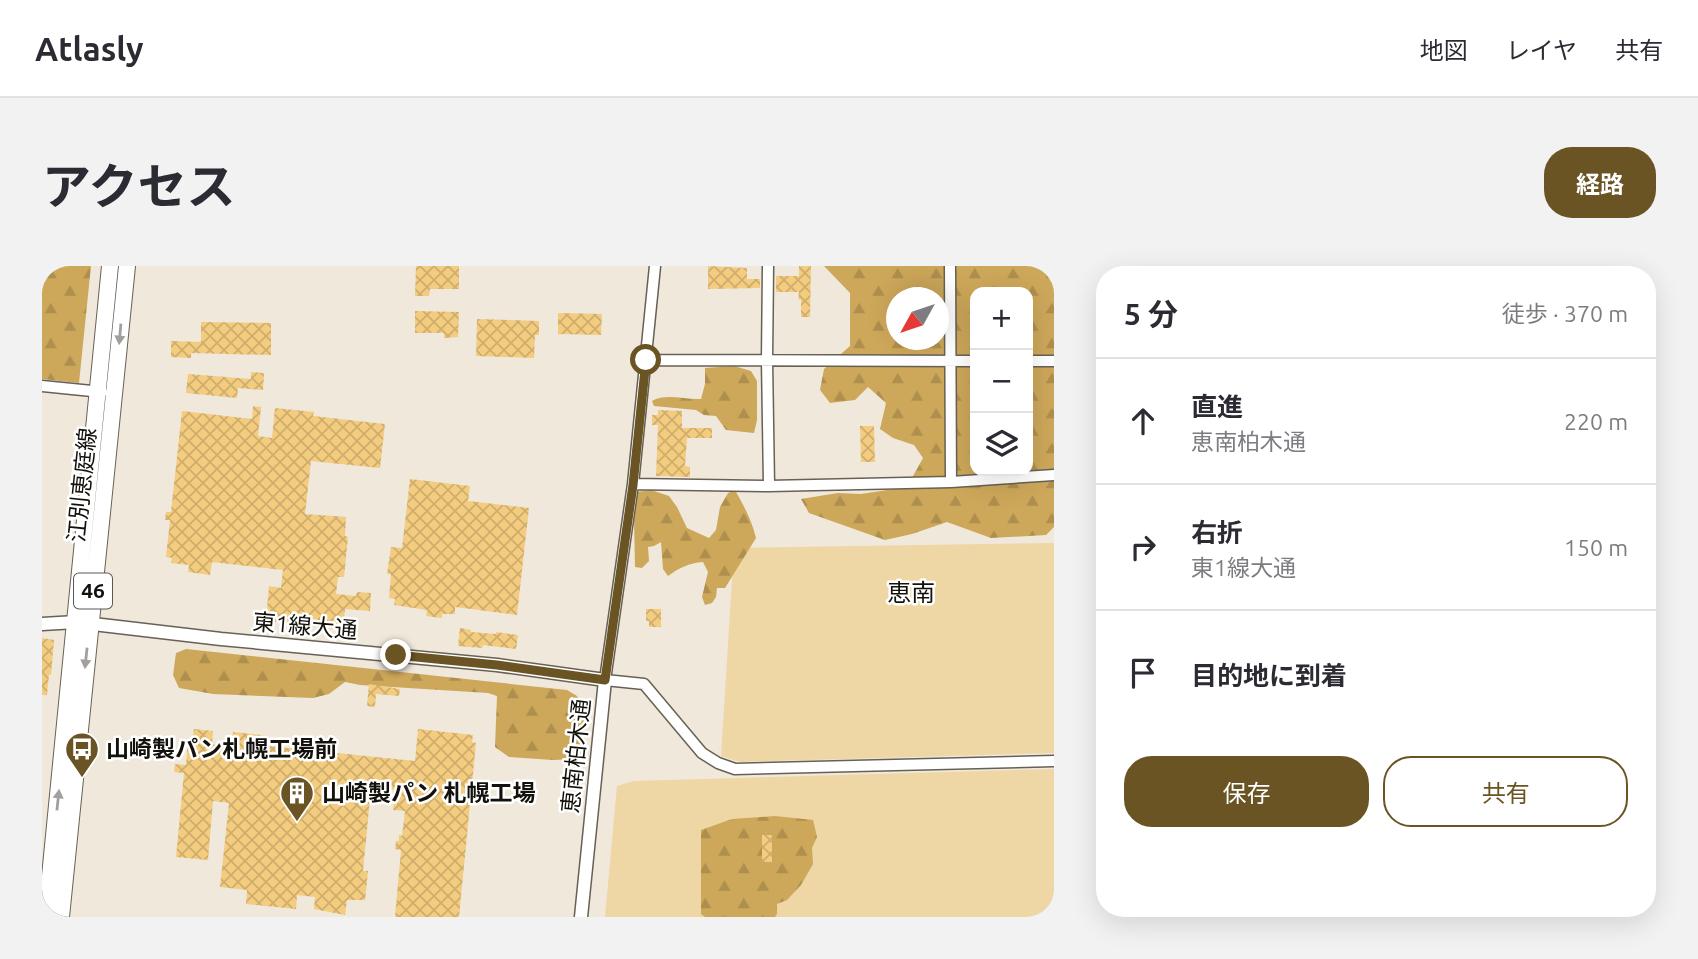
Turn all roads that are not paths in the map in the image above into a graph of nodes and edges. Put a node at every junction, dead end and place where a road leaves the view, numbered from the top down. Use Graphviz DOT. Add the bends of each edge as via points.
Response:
graph roads {
  1 [pos="110,266"];
  2 [pos="127,266"];
  3 [pos="655,266"];
  4 [pos="768,266"];
  5 [pos="950,266"];
  6 [pos="646,360"];
  7 [pos="767,360"];
  8 [pos="950,361"];
  9 [pos="970,361"];
  10 [pos="1033,361"];
  11 [pos="1054,361"];
  12 [pos="42,386"];
  13 [pos="106,392"];
  14 [pos="1054,475"];
  15 [pos="951,482"];
  16 [pos="633,485"];
  17 [pos="769,486"];
  18 [pos="83,623"];
  19 [pos="42,624"];
  20 [pos="605,680"];
  21 [pos="1054,761"];
  22 [pos="52,912"];
  23 [pos="581,917"];
  1 -- 13 [label="main road, 江別恵庭線 / 46"];
  2 -- 13 [label="main road, 江別恵庭線 / 46, one-way"];
  3 -- 6 [label="street, 恵南柏木通"];
  4 -- 7 [label="street"];
  5 -- 8 [label="street"];
  6 -- 7 [label="street"];
  6 -- 16 [label="street, 恵南柏木通"];
  7 -- 8 [label="street"];
  7 -- 17 [label="street"];
  8 -- 9 [label="street"];
  8 -- 15 [label="street"];
  10 -- 11 [label="street"];
  12 -- 13 [label="street"];
  13 -- 18 [label="main road, 江別恵庭線 / 46"];
  14 -- 15 [label="street"];
  15 -- 17 [label="street"];
  16 -- 17 [label="street"];
  16 -- 20 [label="street, 恵南柏木通"];
  18 -- 19 [label="street, 東1線大通"];
  18 -- 20 [label="street, 東1線大通"];
  18 -- 22 [label="main road, 江別恵庭線 / 46"];
  20 -- 21 [label="street" via="644,684 702,753 735,769"];
  20 -- 23 [label="street, 恵南柏木通"];
}
